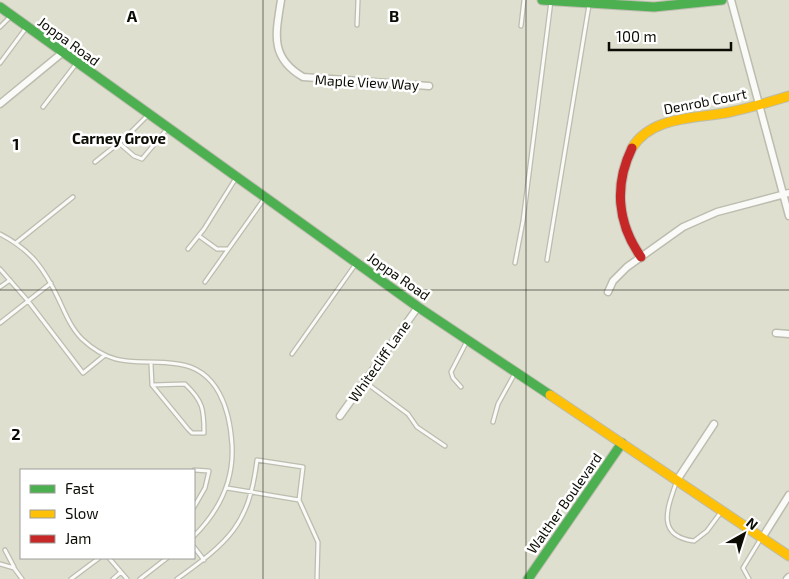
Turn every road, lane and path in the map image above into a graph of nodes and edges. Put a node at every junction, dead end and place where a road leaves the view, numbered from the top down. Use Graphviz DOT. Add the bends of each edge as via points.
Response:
graph roads {
  1 [pos="282,0"];
  2 [pos="358,0"];
  3 [pos="524,0"];
  4 [pos="546,0"];
  5 [pos="722,0"];
  6 [pos="732,0"];
  7 [pos="589,4"];
  8 [pos="0,7"];
  9 [pos="11,15"];
  10 [pos="357,25"];
  11 [pos="521,26"];
  12 [pos="0,27"];
  13 [pos="27,27"];
  14 [pos="62,53"];
  15 [pos="0,63"];
  16 [pos="76,64"];
  17 [pos="429,86"];
  18 [pos="789,96"];
  19 [pos="0,104"];
  20 [pos="760,105"];
  21 [pos="43,107"];
  22 [pos="148,115"];
  23 [pos="167,128"];
  24 [pos="119,143"];
  25 [pos="95,162"];
  26 [pos="236,177"];
  27 [pos="786,194"];
  28 [pos="73,197"];
  29 [pos="265,197"];
  30 [pos="789,216"];
  31 [pos="0,234"];
  32 [pos="198,236"];
  33 [pos="17,242"];
  34 [pos="188,249"];
  35 [pos="228,249"];
  36 [pos="640,257"];
  37 [pos="548,260"];
  38 [pos="357,263"];
  39 [pos="515,263"];
  40 [pos="0,269"];
  41 [pos="10,280"];
  42 [pos="205,282"];
  43 [pos="51,283"];
  44 [pos="0,287"];
  45 [pos="608,292"];
  46 [pos="28,301"];
  47 [pos="418,306"];
  48 [pos="0,323"];
  49 [pos="776,333"];
  50 [pos="789,334"];
  51 [pos="468,340"];
  52 [pos="292,354"];
  53 [pos="105,355"];
  54 [pos="151,364"];
  55 [pos="516,372"];
  56 [pos="365,382"];
  57 [pos="152,385"];
  58 [pos="461,387"];
  59 [pos="340,416"];
  60 [pos="493,422"];
  61 [pos="714,424"];
  62 [pos="622,443"];
  63 [pos="445,446"];
  64 [pos="195,470"];
  65 [pos="677,480"];
  66 [pos="226,488"];
  67 [pos="252,492"];
  68 [pos="789,495"];
  69 [pos="299,500"];
  70 [pos="195,505"];
  71 [pos="722,510"];
  72 [pos="195,535"];
  73 [pos="762,538"];
  74 [pos="195,548"];
  75 [pos="5,550"];
  76 [pos="789,556"];
  77 [pos="98,559"];
  78 [pos="111,559"];
  79 [pos="166,559"];
  80 [pos="204,560"];
  81 [pos="0,564"];
  82 [pos="14,568"];
  83 [pos="121,572"];
  84 [pos="22,579"];
  85 [pos="72,579"];
  86 [pos="113,579"];
  87 [pos="127,579"];
  88 [pos="140,579"];
  89 [pos="177,579"];
  90 [pos="318,579"];
  91 [pos="528,579"];
  92 [pos="749,579"];
  1 -- 17 [label="street, Maple View Way" via="277,47 289,68 303,77"];
  2 -- 10 [label="lane"];
  3 -- 11 [label="lane"];
  4 -- 7 [label="main road"];
  4 -- 39 [label="lane" via="523,221"];
  5 -- 7 [label="main road" via="662,8"];
  6 -- 20 [label="street"];
  7 -- 37 [label="lane"];
  8 -- 9 [label="main road, Joppa Road"];
  9 -- 12 [label="lane"];
  9 -- 13 [label="main road, Joppa Road"];
  13 -- 14 [label="main road, Joppa Road"];
  13 -- 15 [label="lane"];
  14 -- 16 [label="main road, Joppa Road"];
  14 -- 19 [label="street"];
  16 -- 21 [label="lane"];
  16 -- 22 [label="main road, Joppa Road"];
  18 -- 20 [label="main road, Denrob Court"];
  20 -- 27 [label="street"];
  20 -- 36 [label="main road, Denrob Court" via="656,125 635,141 624,163 618,202 625,234"];
  22 -- 23 [label="main road, Joppa Road"];
  22 -- 24 [label="lane"];
  23 -- 24 [label="lane" via="142,159"];
  23 -- 26 [label="main road, Joppa Road"];
  24 -- 25 [label="lane"];
  26 -- 29 [label="main road, Joppa Road"];
  26 -- 32 [label="lane"];
  27 -- 30 [label="street"];
  27 -- 36 [label="street" via="704,216"];
  28 -- 33 [label="lane"];
  29 -- 35 [label="lane"];
  29 -- 38 [label="main road, Joppa Road"];
  31 -- 33 [label="lane"];
  32 -- 34 [label="lane"];
  32 -- 35 [label="lane" via="218,249"];
  33 -- 43 [label="lane" via="31,254"];
  35 -- 42 [label="lane"];
  36 -- 45 [label="street" via="619,274"];
  38 -- 47 [label="main road, Joppa Road"];
  38 -- 52 [label="lane"];
  40 -- 41 [label="lane"];
  41 -- 44 [label="lane"];
  41 -- 46 [label="lane"];
  43 -- 46 [label="lane"];
  43 -- 53 [label="lane" via="74,328"];
  46 -- 48 [label="lane"];
  46 -- 53 [label="lane" via="83,373"];
  47 -- 51 [label="main road, Joppa Road"];
  47 -- 56 [label="street, Whitecliff Lane"];
  49 -- 50 [label="street"];
  51 -- 55 [label="main road, Joppa Road"];
  51 -- 58 [label="lane" via="451,372"];
  53 -- 54 [label="lane"];
  54 -- 57 [label="lane"];
  54 -- 66 [label="lane" via="175,363 190,367 209,378 218,389 232,437 231,469"];
  55 -- 60 [label="lane" via="498,404"];
  55 -- 62 [label="main road, Joppa Road"];
  56 -- 59 [label="street, Whitecliff Lane"];
  56 -- 63 [label="lane" via="408,414 417,427"];
  57 -- 57 [label="lane" via="192,433 204,433 204,410 185,384"];
  61 -- 65 [label="street"];
  62 -- 65 [label="main road, Joppa Road"];
  62 -- 91 [label="main road, Walther Boulevard"];
  64 -- 70 [label="lane" via="209,471 205,488"];
  65 -- 71 [label="main road, Joppa Road"];
  65 -- 71 [label="lane" via="666,522 677,535 694,541 702,537"];
  66 -- 67 [label="lane"];
  66 -- 72 [label="lane" via="211,517"];
  67 -- 69 [label="lane"];
  67 -- 69 [label="lane" via="258,460 303,467"];
  67 -- 80 [label="lane" via="231,535"];
  68 -- 73 [label="street"];
  69 -- 90 [label="lane" via="318,542"];
  71 -- 73 [label="main road, Joppa Road"];
  73 -- 76 [label="main road, Joppa Road"];
  73 -- 92 [label="lane" via="743,568"];
  74 -- 80 [label="lane"];
  75 -- 82 [label="lane"];
  77 -- 85 [label="lane"];
  78 -- 83 [label="lane"];
  79 -- 88 [label="lane"];
  80 -- 89 [label="lane"];
  81 -- 82 [label="lane"];
  82 -- 84 [label="lane"];
  83 -- 86 [label="lane"];
  83 -- 87 [label="lane"];
}
